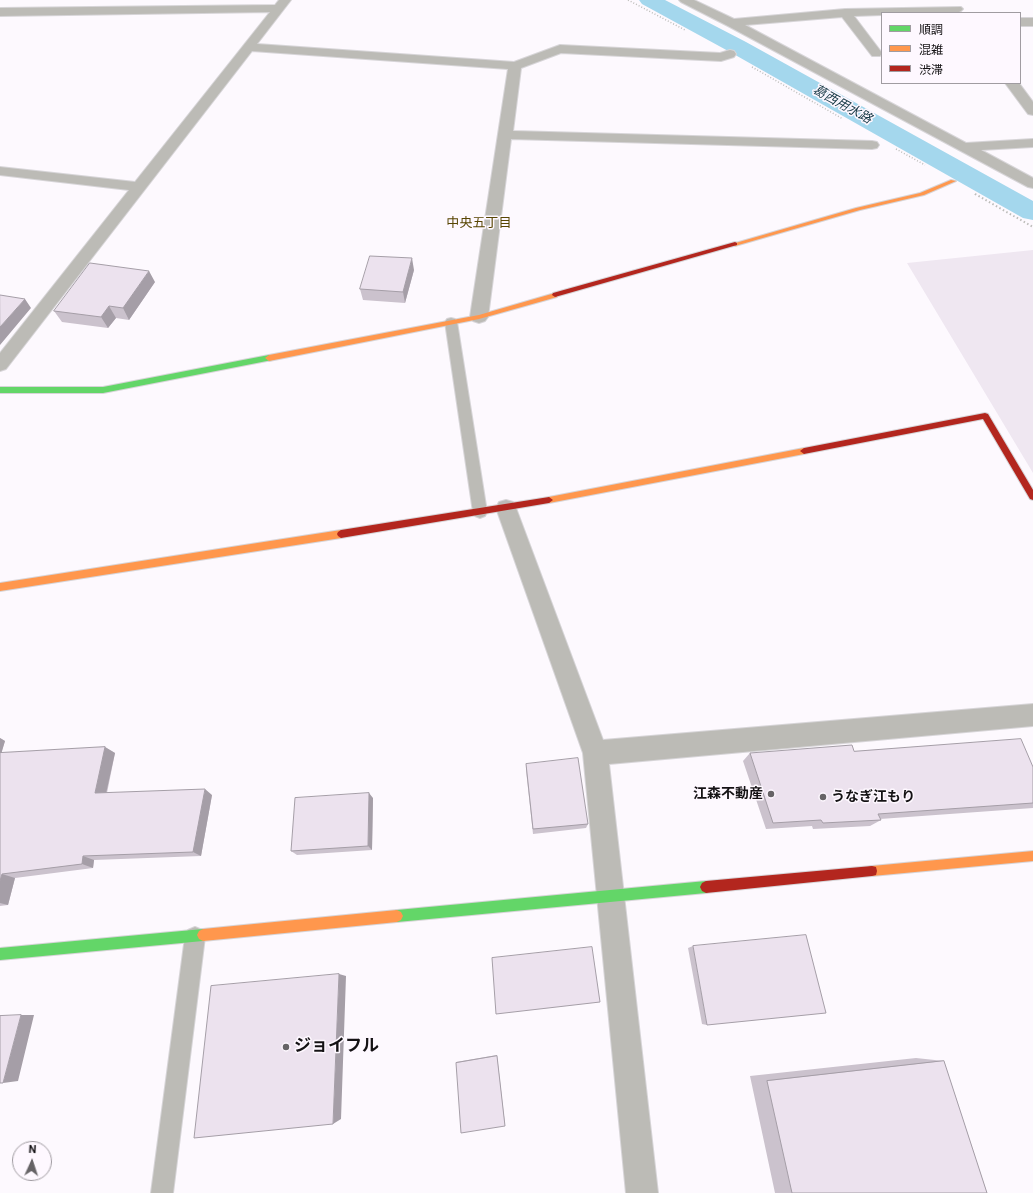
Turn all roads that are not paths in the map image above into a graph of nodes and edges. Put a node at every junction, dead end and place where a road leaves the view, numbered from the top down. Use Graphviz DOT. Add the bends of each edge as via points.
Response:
graph roads {
  1 [pos="685,0"];
  2 [pos="891,0"];
  3 [pos="282,4"];
  4 [pos="800,5"];
  5 [pos="956,7"];
  6 [pos="898,11"];
  7 [pos="0,12"];
  8 [pos="845,13"];
  9 [pos="806,16"];
  10 [pos="1021,22"];
  11 [pos="1033,22"];
  12 [pos="732,23"];
  13 [pos="249,47"];
  14 [pos="876,53"];
  15 [pos="730,54"];
  16 [pos="515,66"];
  17 [pos="1013,84"];
  18 [pos="1033,111"];
  19 [pos="505,134"];
  20 [pos="1033,143"];
  21 [pos="872,145"];
  22 [pos="962,147"];
  23 [pos="0,171"];
  24 [pos="953,181"];
  25 [pos="1033,184"];
  26 [pos="140,187"];
  27 [pos="479,317"];
  28 [pos="451,322"];
  29 [pos="0,364"];
  30 [pos="0,390"];
  31 [pos="1033,497"];
  32 [pos="506,508"];
  33 [pos="480,512"];
  34 [pos="0,587"];
  35 [pos="1033,715"];
  36 [pos="595,753"];
  37 [pos="1033,856"];
  38 [pos="612,897"];
  39 [pos="195,937"];
  40 [pos="0,954"];
  41 [pos="162,1193"];
  42 [pos="642,1193"];
  1 -- 12 [label="street"];
  2 -- 6 [label="street"];
  3 -- 7 [label="street"];
  3 -- 13 [label="street"];
  4 -- 9 [label="street"];
  5 -- 6 [label="street"];
  6 -- 8 [label="street"];
  8 -- 9 [label="street"];
  8 -- 14 [label="street"];
  9 -- 12 [label="street"];
  10 -- 11 [label="street"];
  12 -- 22 [label="street"];
  13 -- 16 [label="street"];
  13 -- 26 [label="street"];
  15 -- 16 [label="street" via="721,57 560,49"];
  16 -- 19 [label="street"];
  17 -- 18 [label="street"];
  19 -- 21 [label="street"];
  19 -- 27 [label="street"];
  20 -- 22 [label="street"];
  22 -- 25 [label="street"];
  23 -- 26 [label="street"];
  24 -- 27 [label="street" via="922,194 858,209"];
  26 -- 29 [label="street"];
  27 -- 28 [label="street"];
  28 -- 30 [label="street" via="103,390"];
  28 -- 33 [label="lane"];
  31 -- 32 [label="street" via="985,416"];
  32 -- 33 [label="street"];
  32 -- 36 [label="street"];
  33 -- 34 [label="street"];
  35 -- 36 [label="street"];
  36 -- 38 [label="street"];
  37 -- 38 [label="street"];
  38 -- 39 [label="street"];
  38 -- 42 [label="street"];
  39 -- 40 [label="street"];
  39 -- 41 [label="lane"];
}
